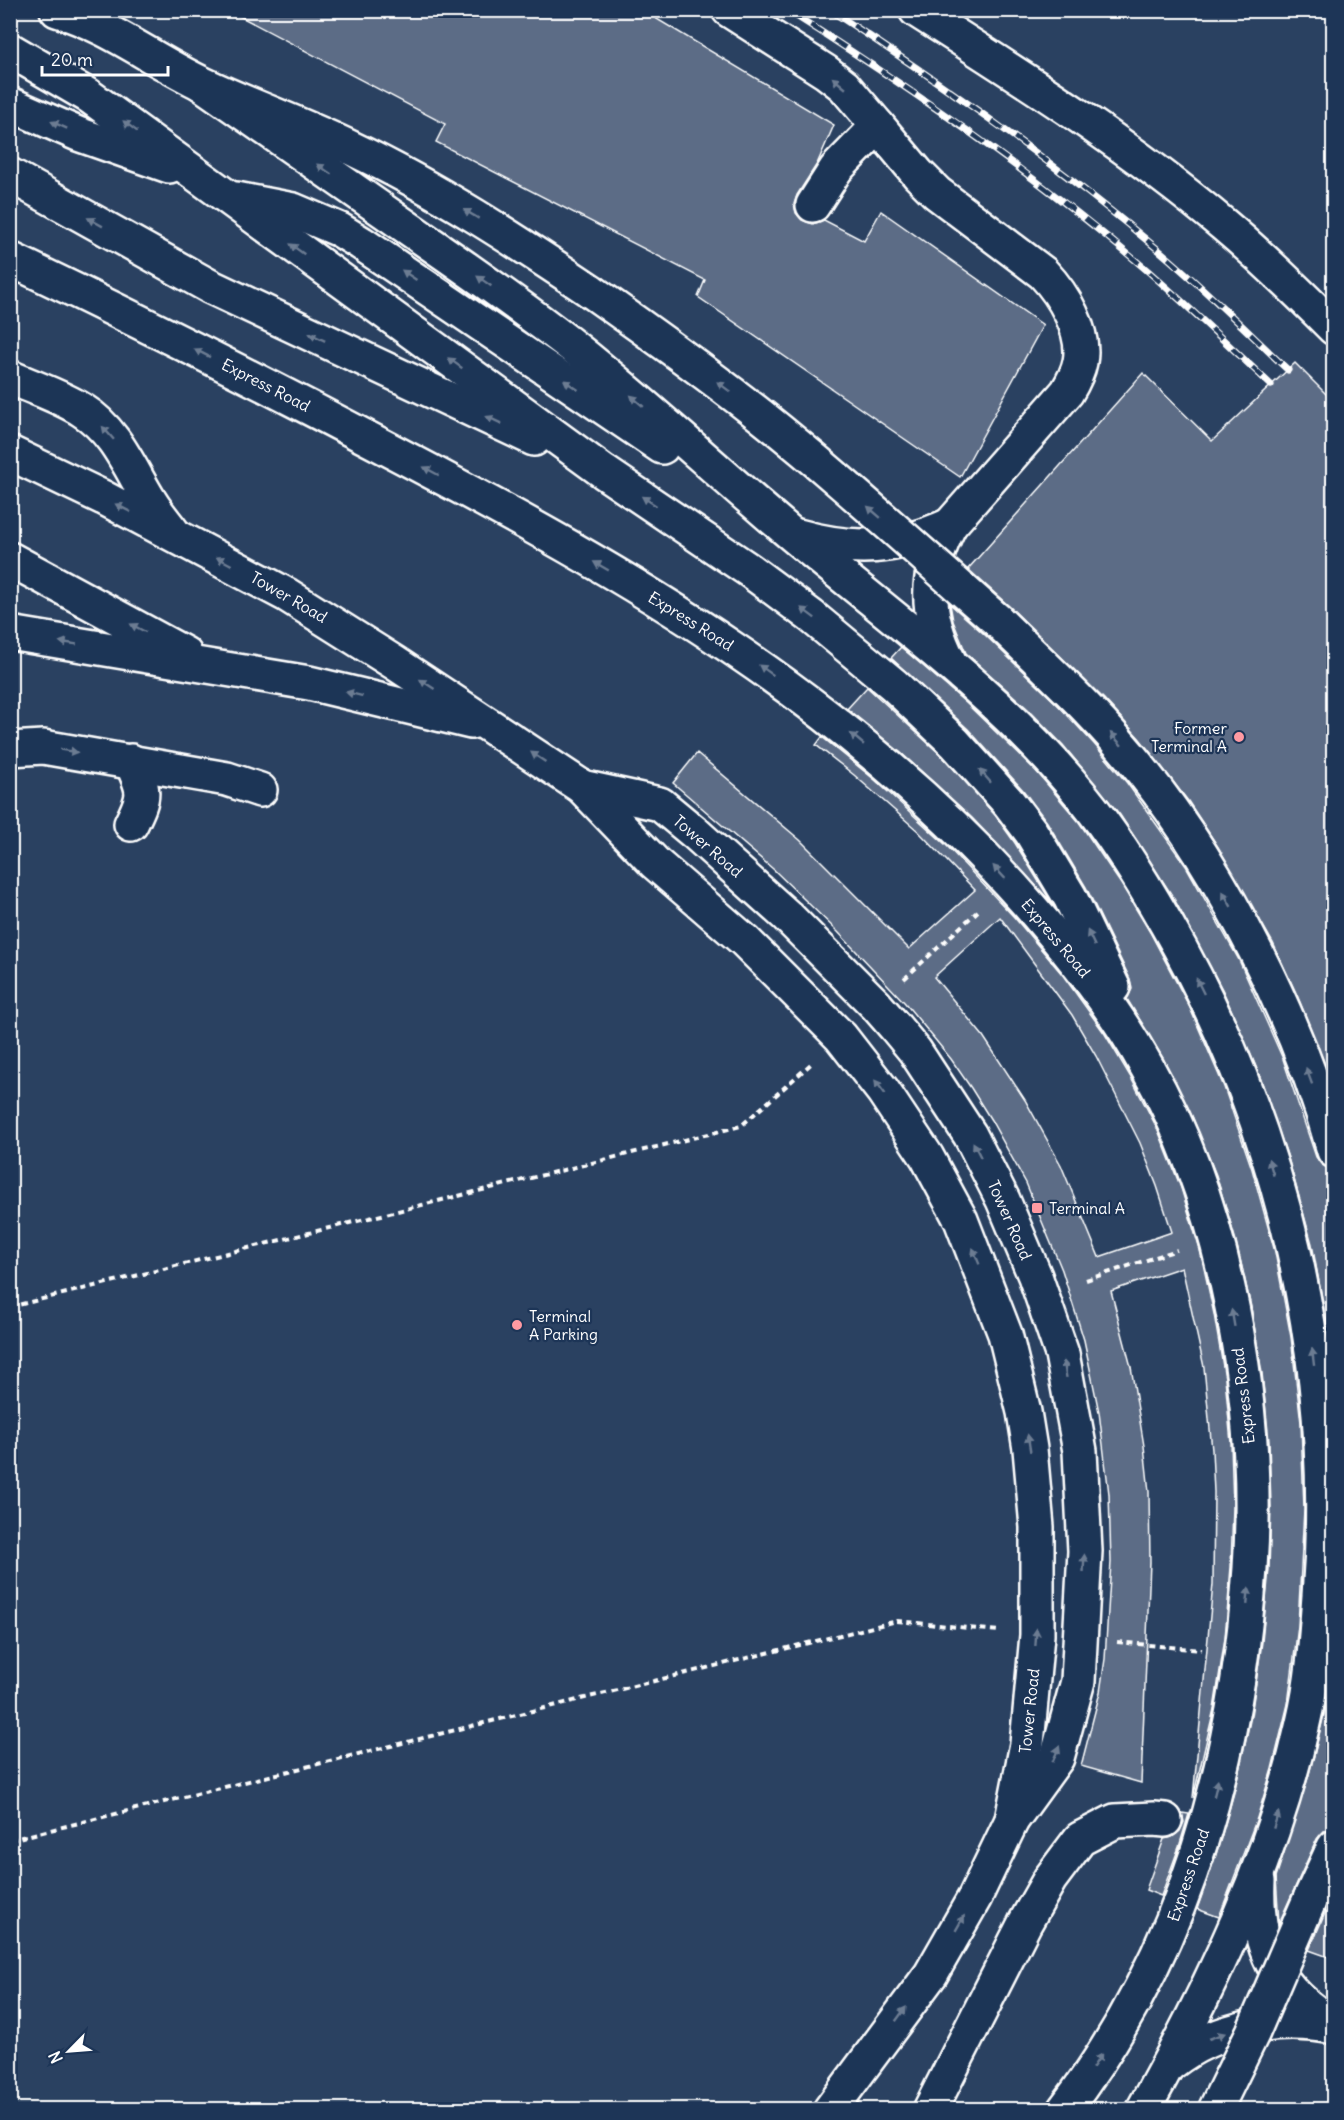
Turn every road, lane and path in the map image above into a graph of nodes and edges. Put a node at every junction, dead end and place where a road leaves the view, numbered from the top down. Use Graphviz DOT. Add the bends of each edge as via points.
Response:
graph roads {
  1 [pos="57,10"];
  2 [pos="729,10"];
  3 [pos="916,10"];
  4 [pos="112,25"];
  5 [pos="10,50"];
  6 [pos="202,84"];
  7 [pos="10,104"];
  8 [pos="878,126"];
  9 [pos="193,174"];
  10 [pos="10,175"];
  11 [pos="226,197"];
  12 [pos="813,205"];
  13 [pos="10,259"];
  14 [pos="1334,328"];
  15 [pos="10,377"];
  16 [pos="10,453"];
  17 [pos="604,472"];
  18 [pos="950,525"];
  19 [pos="174,535"];
  20 [pos="793,535"];
  21 [pos="10,559"];
  22 [pos="10,633"];
  23 [pos="208,666"];
  24 [pos="951,666"];
  25 [pos="493,727"];
  26 [pos="10,749"];
  27 [pos="131,761"];
  28 [pos="582,787"];
  29 [pos="260,790"];
  30 [pos="131,824"];
  31 [pos="987,903"];
  32 [pos="876,1005"];
  33 [pos="841,1037"];
  34 [pos="1168,1106"];
  35 [pos="1334,1151"];
  36 [pos="1177,1250"];
  37 [pos="1086,1280"];
  38 [pos="10,1306"];
  39 [pos="1037,1635"];
  40 [pos="1080,1639"];
  41 [pos="1206,1651"];
  42 [pos="1012,1820"];
  43 [pos="1165,1820"];
  44 [pos="10,1840"];
  45 [pos="1334,1847"];
  46 [pos="1259,1868"];
  47 [pos="1334,2025"];
  48 [pos="871,2054"];
  49 [pos="1167,2066"];
  50 [pos="830,2109"];
  51 [pos="854,2109"];
  52 [pos="930,2109"];
  53 [pos="1064,2109"];
  54 [pos="1143,2109"];
  55 [pos="1215,2109"];
  1 -- 4 [label="street" via="87,22"];
  8 -- 2 [label="street, one-way" via="844,86"];
  3 -- 14 [label="street" via="1111,139 1197,203"];
  4 -- 6 [label="street"];
  9 -- 5 [label="street, one-way" via="89,96"];
  20 -- 6 [label="street, one-way" via="536,318"];
  35 -- 6 [label="street, one-way, bridge" via="1295,1038 1210,869 1142,770 1115,738 997,620 734,395 591,291 515,240 393,169"];
  9 -- 7 [label="street, one-way" via="137,156"];
  8 -- 12 [label="street" via="836,169"];
  8 -- 18 [label="street" via="937,193 1043,273 1057,288 1080,343 1081,360 1067,392"];
  9 -- 11 [label="street"];
  17 -- 10 [label="street, one-way" via="243,303"];
  17 -- 11 [label="street, one-way"];
  20 -- 11 [label="street, one-way" via="340,230 293,210"];
  34 -- 13 [label="street, Express Road, one-way" via="1106,1001 1023,899 908,782 813,704 659,600 504,511 280,392"];
  19 -- 15 [label="street, one-way" via="122,451 97,421 82,410"];
  19 -- 16 [label="street, Tower Road, one-way"];
  34 -- 17 [label="street, one-way" via="1088,932 1052,865 1002,795 935,723 854,650 749,570"];
  18 -- 20 [label="street" via="888,545 820,542"];
  18 -- 24 [label="street" via="933,568 930,610"];
  25 -- 19 [label="street, Tower Road, one-way" via="332,622"];
  20 -- 24 [label="street"];
  23 -- 21 [label="street, one-way"];
  23 -- 22 [label="street, one-way"];
  25 -- 23 [label="street, one-way" via="309,683"];
  46 -- 24 [label="street, one-way" via="1305,1716 1322,1565 1318,1404 1310,1333 1290,1235 1239,1073 1189,964 1151,897 1109,831 1064,775 1012,720"];
  28 -- 25 [label="street, Tower Road, one-way"];
  26 -- 27 [label="street, one-way" via="43,747"];
  27 -- 29 [label="street" via="227,779"];
  27 -- 30 [label="street" via="142,786 142,801"];
  28 -- 32 [label="street, Tower Road" via="660,804 788,916"];
  28 -- 33 [label="street, Tower Road" via="655,863 745,941"];
  31 -- 32 [label="path"];
  40 -- 32 [label="street, Tower Road, one-way" via="1085,1551 1080,1450 1062,1354 1035,1276 970,1135 915,1052"];
  33 -- 38 [label="path" via="741,1126"];
  39 -- 33 [label="street, Tower Road, one-way" via="1034,1488 1024,1412 1005,1334 978,1258 945,1189 908,1127"];
  53 -- 34 [label="street, Express Road, one-way" via="1139,1994 1185,1889 1209,1815 1227,1740 1246,1622 1252,1503 1244,1392 1225,1278 1201,1192"];
  36 -- 37 [label="path"];
  42 -- 39 [label="street, Tower Road, one-way" via="1027,1744"];
  39 -- 44 [label="path" via="897,1621"];
  40 -- 41 [label="path"];
  42 -- 40 [label="street, Tower Road, one-way" via="1057,1758 1078,1681"];
  48 -- 42 [label="street, Tower Road, one-way" via="931,1974 975,1898"];
  43 -- 52 [label="street" via="1115,1821 1080,1839 1050,1879 1025,1923"];
  45 -- 55 [label="street, bridge"];
  46 -- 47 [label="street" via="1257,1904 1274,1969 1304,2005"];
  46 -- 49 [label="street" via="1224,1953"];
  49 -- 47 [label="street, one-way" via="1188,2049 1228,2032 1296,2023"];
  48 -- 50 [label="street, Tower Road"];
  48 -- 51 [label="street"];
  49 -- 54 [label="street"];
}
